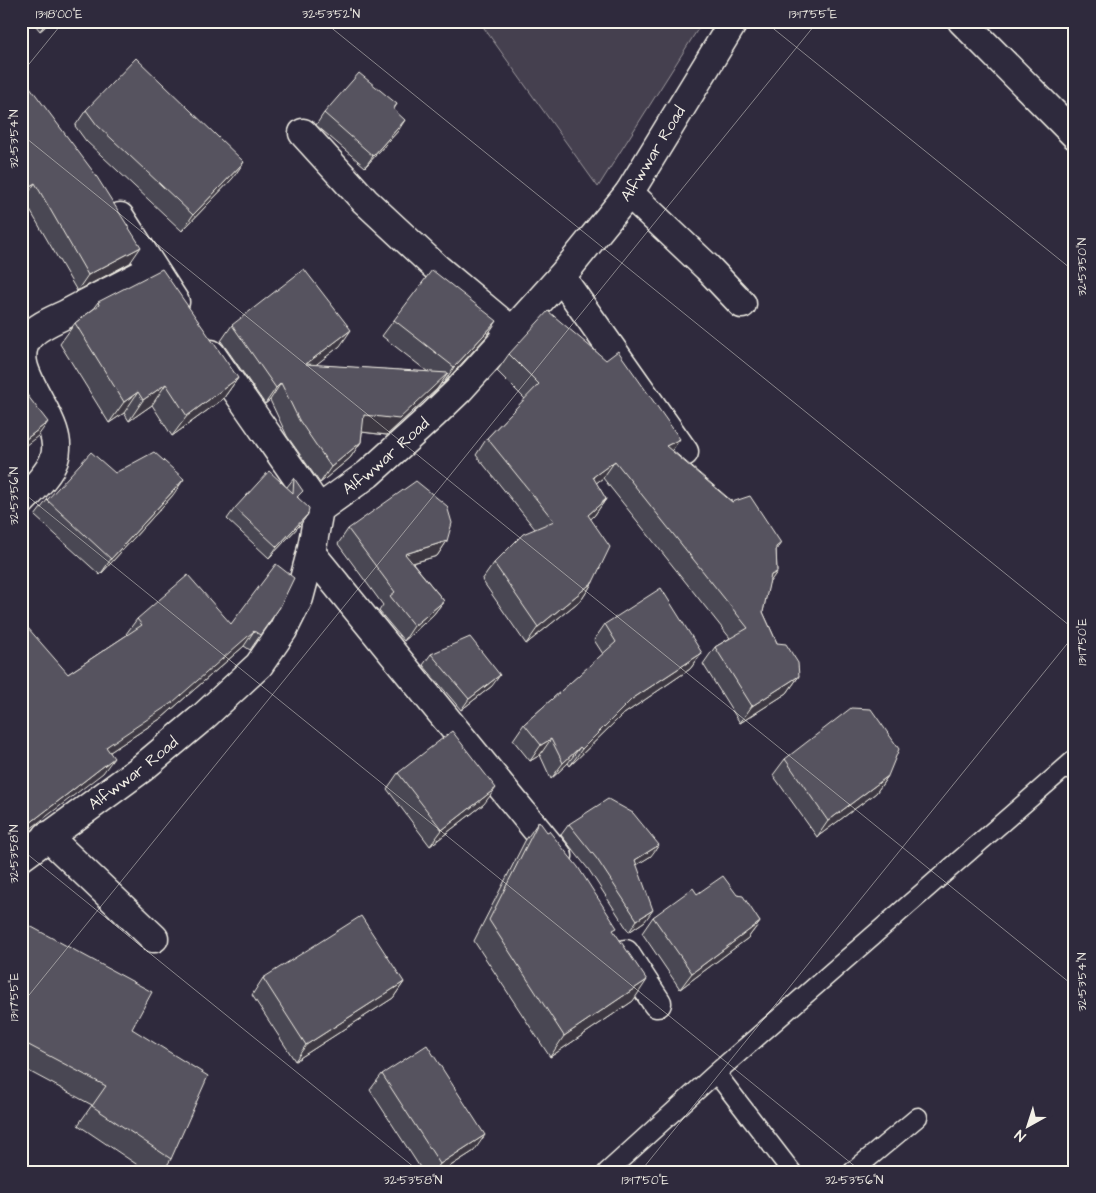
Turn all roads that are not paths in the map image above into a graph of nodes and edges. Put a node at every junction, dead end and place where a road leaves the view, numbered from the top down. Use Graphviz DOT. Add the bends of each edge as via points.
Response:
graph roads {
  1 [pos="734,21"];
  2 [pos="962,21"];
  3 [pos="303,133"];
  4 [pos="1075,135"];
  5 [pos="629,193"];
  6 [pos="107,197"];
  7 [pos="152,269"];
  8 [pos="561,277"];
  9 [pos="742,304"];
  10 [pos="512,330"];
  11 [pos="22,366"];
  12 [pos="684,452"];
  13 [pos="21,502"];
  14 [pos="319,509"];
  15 [pos="311,554"];
  16 [pos="1075,759"];
  17 [pos="47,836"];
  18 [pos="21,857"];
  19 [pos="576,879"];
  20 [pos="614,937"];
  21 [pos="154,938"];
  22 [pos="657,1003"];
  23 [pos="716,1073"];
  24 [pos="918,1117"];
  25 [pos="607,1172"];
  26 [pos="792,1172"];
  27 [pos="852,1172"];
  1 -- 5 [label="street, Alfwwar Road"];
  2 -- 4 [label="street"];
  3 -- 10 [label="street" via="372,207 438,269"];
  5 -- 8 [label="street, Alfwwar Road"];
  5 -- 9 [label="street" via="707,266"];
  6 -- 7 [label="street"];
  7 -- 11 [label="street" via="29,336 22,349"];
  7 -- 14 [label="street"];
  8 -- 10 [label="street, Alfwwar Road"];
  8 -- 12 [label="street"];
  10 -- 14 [label="street, Alfwwar Road" via="433,415 368,474"];
  11 -- 13 [label="street" via="50,420 57,446 53,461"];
  14 -- 15 [label="street, Alfwwar Road"];
  15 -- 17 [label="street, Alfwwar Road" via="295,606 259,665 141,769"];
  15 -- 19 [label="street"];
  16 -- 23 [label="lane"];
  17 -- 18 [label="street, Alfwwar Road"];
  17 -- 21 [label="street"];
  20 -- 22 [label="street"];
  23 -- 25 [label="lane"];
  23 -- 26 [label="lane"];
  24 -- 27 [label="lane"];
}
